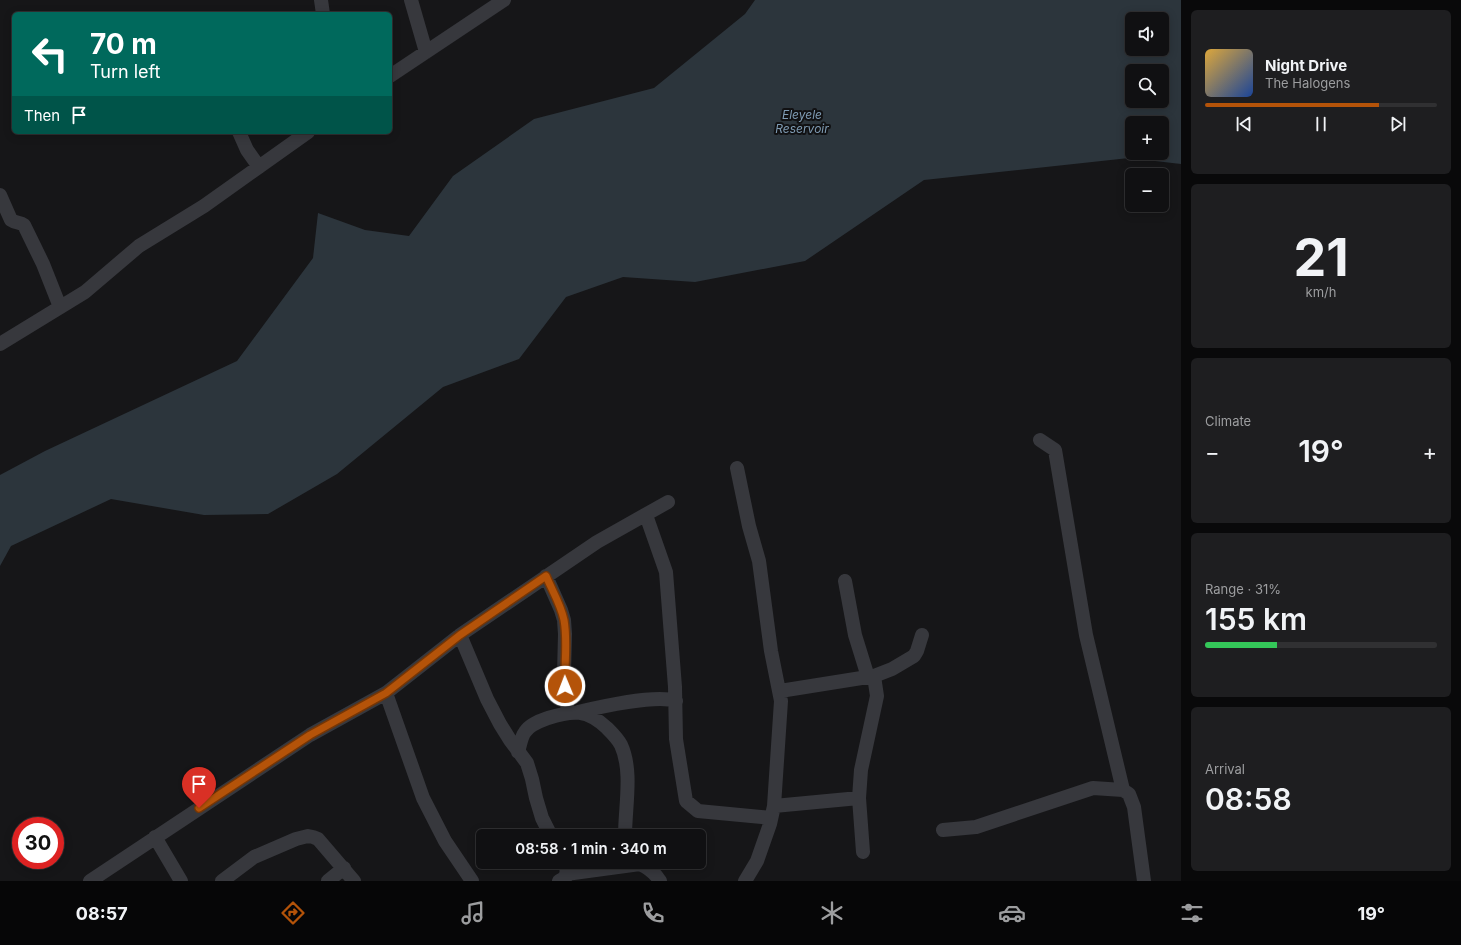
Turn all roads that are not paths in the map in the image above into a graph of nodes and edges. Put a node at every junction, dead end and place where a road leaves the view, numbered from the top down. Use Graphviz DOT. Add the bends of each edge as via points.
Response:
graph roads {
  1 [pos="321,0"];
  2 [pos="411,0"];
  3 [pos="504,0"];
  4 [pos="323,12"];
  5 [pos="426,52"];
  6 [pos="392,75"];
  7 [pos="240,134"];
  8 [pos="305,134"];
  9 [pos="259,167"];
  10 [pos="0,195"];
  11 [pos="60,307"];
  12 [pos="0,344"];
  13 [pos="1040,440"];
  14 [pos="737,468"];
  15 [pos="668,502"];
  16 [pos="646,515"];
  17 [pos="546,576"];
  18 [pos="845,581"];
  19 [pos="460,635"];
  20 [pos="922,635"];
  21 [pos="871,676"];
  22 [pos="780,691"];
  23 [pos="386,693"];
  24 [pos="676,701"];
  25 [pos="571,712"];
  26 [pos="518,752"];
  27 [pos="1123,790"];
  28 [pos="859,798"];
  29 [pos="772,812"];
  30 [pos="548,829"];
  31 [pos="626,829"];
  32 [pos="943,830"];
  33 [pos="155,838"];
  34 [pos="863,852"];
  35 [pos="344,868"];
  36 [pos="587,869"];
  37 [pos="649,869"];
  38 [pos="563,872"];
  39 [pos="90,881"];
  40 [pos="181,881"];
  41 [pos="222,881"];
  42 [pos="328,881"];
  43 [pos="354,881"];
  44 [pos="472,881"];
  45 [pos="660,881"];
  46 [pos="745,881"];
  47 [pos="1144,881"];
  1 -- 4 [label="street"];
  2 -- 5 [label="street"];
  3 -- 5 [label="street"];
  5 -- 6 [label="street"];
  7 -- 9 [label="street"];
  8 -- 9 [label="street"];
  9 -- 11 [label="street" via="204,206 139,246 85,292"];
  10 -- 11 [label="street" via="11,220 24,225"];
  11 -- 12 [label="street"];
  13 -- 27 [label="street" via="1055,450 1086,634"];
  14 -- 22 [label="street" via="759,561 771,651"];
  15 -- 16 [label="street"];
  16 -- 17 [label="street" via="597,542"];
  16 -- 24 [label="street" via="666,572"];
  17 -- 19 [label="street"];
  17 -- 25 [label="street" via="564,620 564,674"];
  18 -- 21 [label="street" via="855,635"];
  19 -- 23 [label="street"];
  19 -- 26 [label="street" via="487,699"];
  20 -- 21 [label="street" via="914,656 892,669"];
  21 -- 22 [label="street"];
  21 -- 28 [label="street" via="877,696 861,770"];
  22 -- 29 [label="street"];
  23 -- 33 [label="street" via="310,735"];
  23 -- 44 [label="street" via="423,798 446,841"];
  24 -- 25 [label="street" via="668,698 638,701"];
  24 -- 29 [label="street" via="676,740 686,801 698,811"];
  25 -- 26 [label="street" via="538,721 526,730"];
  25 -- 31 [label="street" via="597,719 620,743 628,784"];
  26 -- 30 [label="street" via="527,763"];
  27 -- 32 [label="street" via="1093,788 976,827"];
  27 -- 47 [label="street" via="1129,794 1134,807"];
  28 -- 29 [label="street"];
  28 -- 34 [label="street"];
  29 -- 46 [label="street" via="757,861"];
  33 -- 39 [label="street"];
  33 -- 40 [label="street"];
  35 -- 41 [label="street" via="318,839 308,836 254,857"];
  35 -- 42 [label="street"];
  35 -- 43 [label="street"];
  36 -- 38 [label="street"];
  37 -- 45 [label="street"];
}
